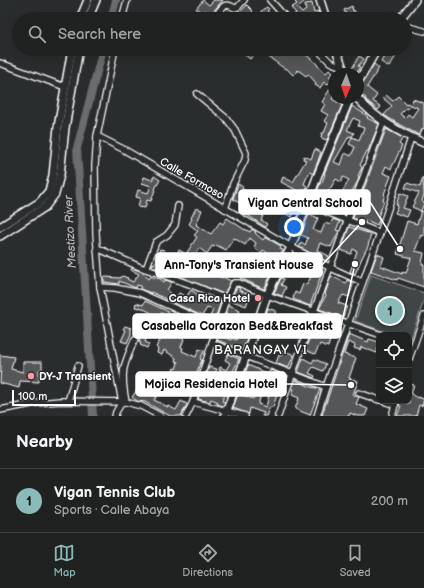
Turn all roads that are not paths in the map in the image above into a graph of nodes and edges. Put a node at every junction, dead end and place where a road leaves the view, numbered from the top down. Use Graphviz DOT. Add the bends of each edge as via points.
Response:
graph roads {
  1 [pos="88,0"];
  2 [pos="96,0"];
  3 [pos="127,0"];
  4 [pos="244,0"];
  5 [pos="270,0"];
  6 [pos="320,0"];
  7 [pos="415,0"];
  8 [pos="83,12"];
  9 [pos="91,12"];
  10 [pos="124,12"];
  11 [pos="219,12"];
  12 [pos="281,12"];
  13 [pos="324,12"];
  14 [pos="406,12"];
  15 [pos="412,28"];
  16 [pos="424,31"];
  17 [pos="71,56"];
  18 [pos="77,56"];
  19 [pos="114,56"];
  20 [pos="324,56"];
  21 [pos="339,56"];
  22 [pos="373,56"];
  23 [pos="0,63"];
  24 [pos="339,68"];
  25 [pos="343,68"];
  26 [pos="364,72"];
  27 [pos="66,93"];
  28 [pos="197,94"];
  29 [pos="348,104"];
  30 [pos="363,104"];
  31 [pos="384,121"];
  32 [pos="97,136"];
  33 [pos="411,138"];
  34 [pos="424,143"];
  35 [pos="306,204"];
  36 [pos="178,206"];
  37 [pos="225,209"];
  38 [pos="347,220"];
  39 [pos="0,228"];
  40 [pos="380,233"];
  41 [pos="0,236"];
  42 [pos="291,247"];
  43 [pos="97,248"];
  44 [pos="331,268"];
  45 [pos="146,269"];
  46 [pos="362,282"];
  47 [pos="100,287"];
  48 [pos="267,295"];
  49 [pos="226,299"];
  50 [pos="314,311"];
  51 [pos="424,316"];
  52 [pos="348,323"];
  53 [pos="217,327"];
  54 [pos="376,333"];
  55 [pos="135,339"];
  56 [pos="212,343"];
  57 [pos="412,344"];
  58 [pos="246,356"];
  59 [pos="78,366"];
  60 [pos="292,374"];
  61 [pos="326,387"];
  62 [pos="359,393"];
  63 [pos="376,399"];
  64 [pos="71,401"];
  65 [pos="122,402"];
  66 [pos="193,402"];
  67 [pos="396,404"];
  68 [pos="0,410"];
  69 [pos="226,414"];
  70 [pos="115,416"];
  71 [pos="160,416"];
  72 [pos="186,416"];
  73 [pos="245,416"];
  74 [pos="278,416"];
  75 [pos="317,416"];
  76 [pos="392,416"];
  1 -- 8 [label="main road"];
  2 -- 9 [label="main road"];
  3 -- 10 [label="street"];
  4 -- 11 [label="street" via="235,8 226,4"];
  5 -- 12 [label="street"];
  6 -- 13 [label="main road"];
  7 -- 14 [label="main road"];
  15 -- 16 [label="street"];
  17 -- 27 [label="main road"];
  18 -- 27 [label="main road"];
  19 -- 32 [label="street"];
  20 -- 24 [label="street"];
  21 -- 25 [label="main road"];
  22 -- 26 [label="main road"];
  23 -- 27 [label="street"];
  27 -- 39 [label="main road" via="58,127 49,191 40,202"];
  27 -- 41 [label="main road" via="65,128 59,181 55,194 45,207"];
  28 -- 37 [label="street" via="226,118 246,153"];
  29 -- 35 [label="main road"];
  30 -- 31 [label="main road"];
  31 -- 33 [label="main road"];
  31 -- 38 [label="street"];
  32 -- 37 [label="street, Calle Formoso" via="124,149"];
  32 -- 43 [label="street"];
  33 -- 34 [label="main road"];
  33 -- 40 [label="street"];
  35 -- 38 [label="street"];
  35 -- 42 [label="main road"];
  36 -- 45 [label="street" via="175,225 167,235 156,242"];
  37 -- 42 [label="street, Calle Formoso"];
  38 -- 40 [label="street"];
  38 -- 44 [label="street"];
  40 -- 46 [label="street"];
  42 -- 44 [label="street, Calle Formoso"];
  42 -- 48 [label="main road"];
  43 -- 45 [label="street"];
  43 -- 47 [label="street"];
  44 -- 46 [label="street, Calle Formoso"];
  44 -- 50 [label="street"];
  45 -- 49 [label="street" via="192,284"];
  46 -- 52 [label="street"];
  47 -- 53 [label="street" via="140,293"];
  47 -- 65 [label="street"];
  48 -- 49 [label="street" via="233,283"];
  48 -- 50 [label="street"];
  48 -- 58 [label="main road"];
  49 -- 53 [label="street"];
  50 -- 52 [label="street"];
  50 -- 60 [label="street"];
  51 -- 57 [label="street"];
  52 -- 54 [label="street"];
  52 -- 61 [label="street"];
  53 -- 56 [label="street"];
  55 -- 65 [label="street" via="123,369"];
  56 -- 58 [label="street"];
  56 -- 66 [label="street"];
  58 -- 60 [label="street"];
  58 -- 69 [label="main road"];
  59 -- 64 [label="street"];
  60 -- 61 [label="street"];
  60 -- 74 [label="street"];
  61 -- 75 [label="street"];
  62 -- 63 [label="street"];
  64 -- 65 [label="street"];
  64 -- 68 [label="street" via="37,403"];
  65 -- 70 [label="street"];
  65 -- 71 [label="street" via="141,406"];
  66 -- 69 [label="street"];
  66 -- 72 [label="street"];
  67 -- 76 [label="street"];
  69 -- 73 [label="street"];
}
